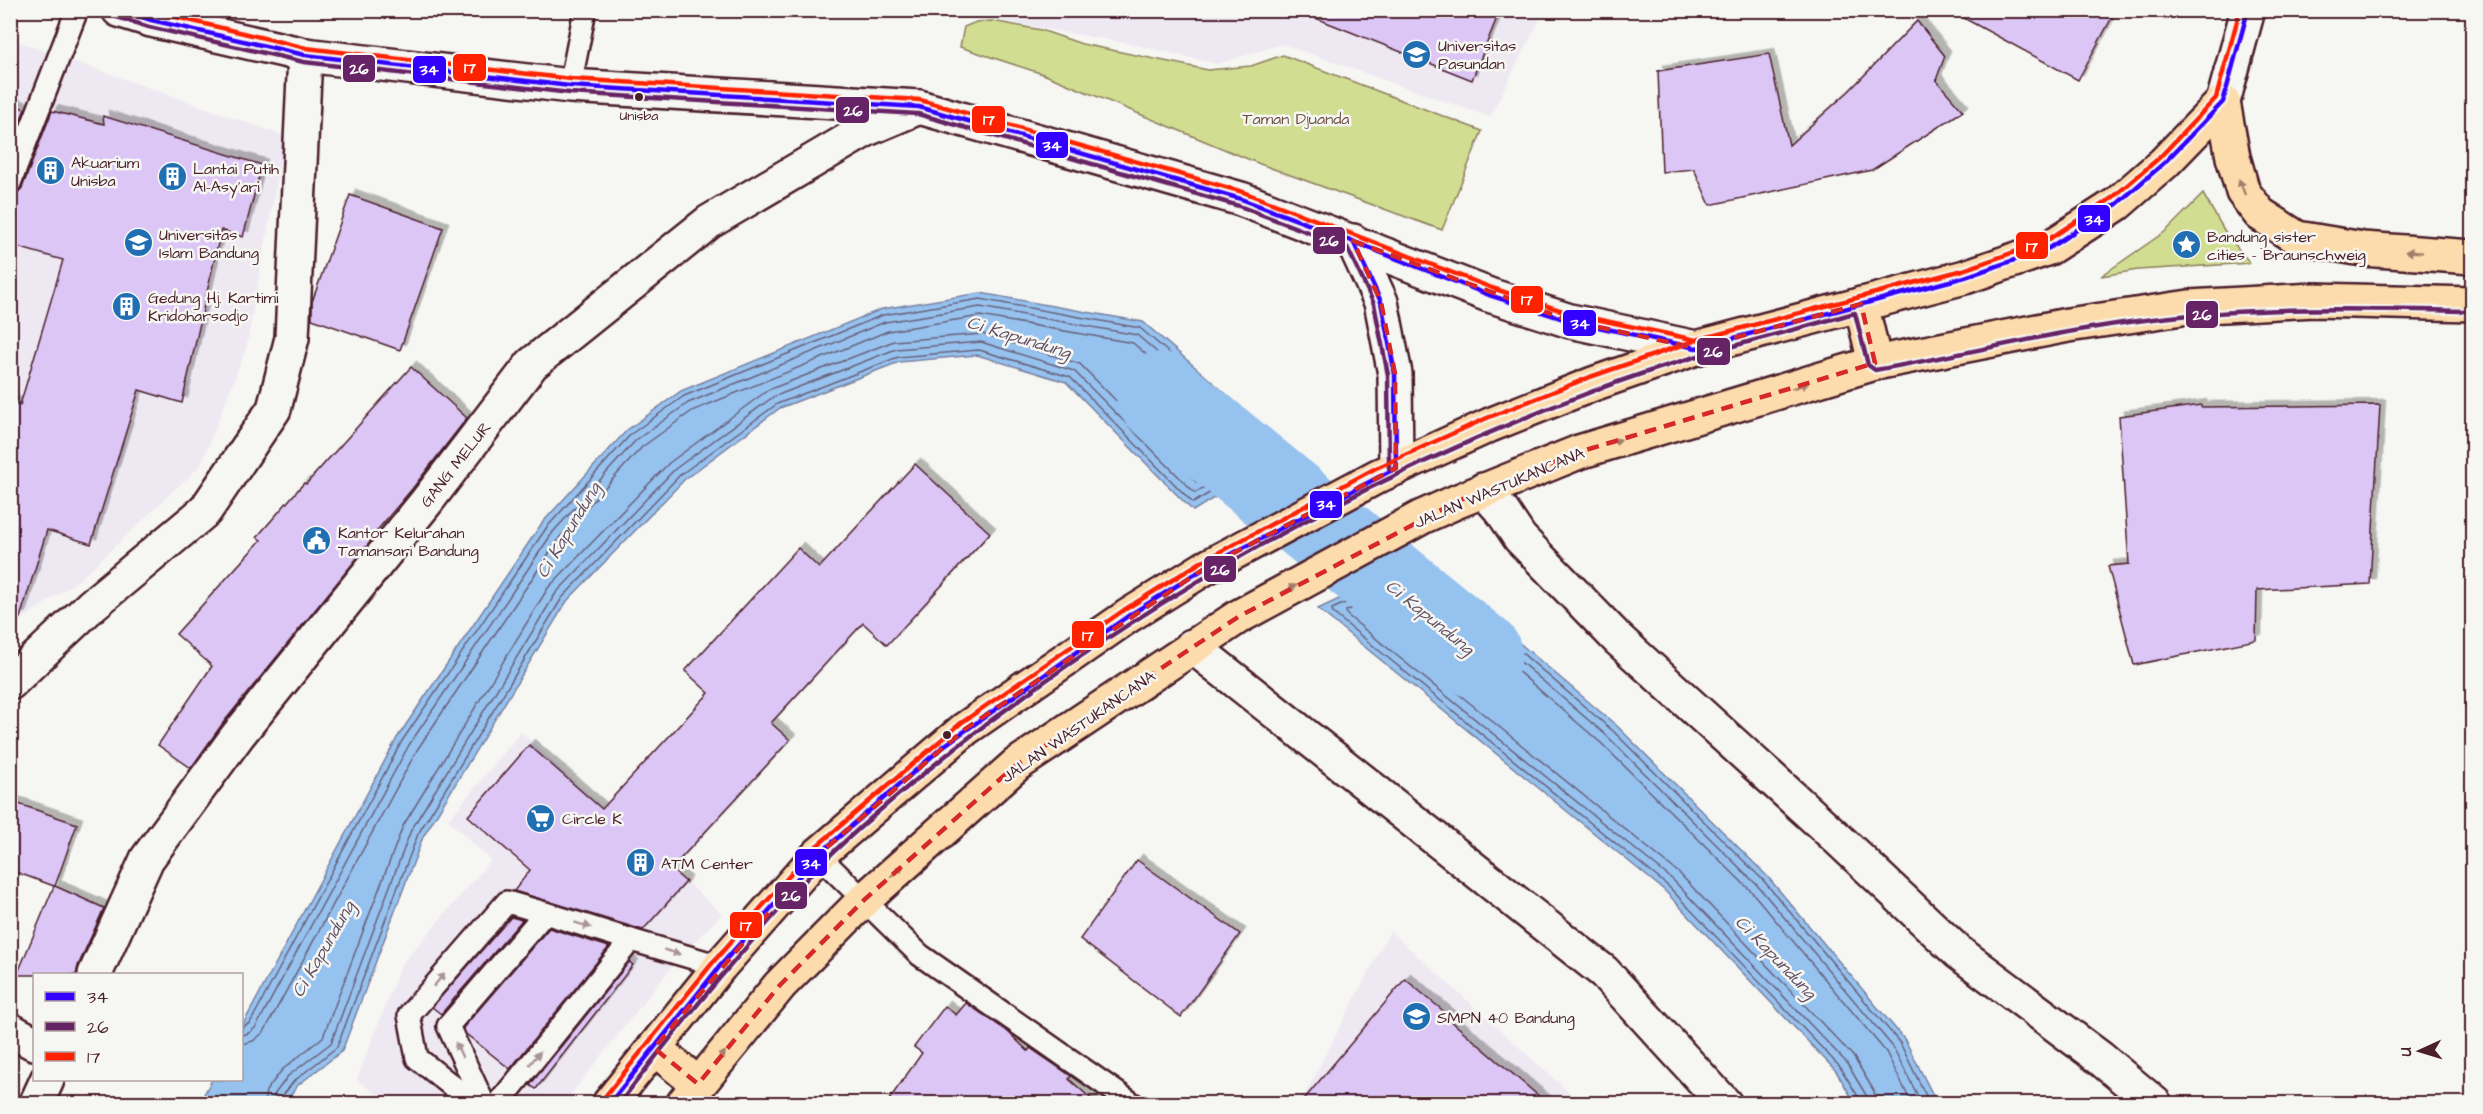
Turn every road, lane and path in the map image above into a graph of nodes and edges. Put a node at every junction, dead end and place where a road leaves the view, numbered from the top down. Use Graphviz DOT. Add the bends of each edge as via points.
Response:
graph roads {
  1 [pos="77,10"];
  2 [pos="119,10"];
  3 [pos="585,10"];
  4 [pos="2248,10"];
  5 [pos="305,55"];
  6 [pos="570,86"];
  7 [pos="2223,102"];
  8 [pos="919,106"];
  9 [pos="10,183"];
  10 [pos="1353,242"];
  11 [pos="2472,257"];
  12 [pos="1861,304"];
  13 [pos="2472,304"];
  14 [pos="1696,348"];
  15 [pos="1875,363"];
  16 [pos="1387,472"];
  17 [pos="1483,490"];
  18 [pos="1192,646"];
  19 [pos="10,683"];
  20 [pos="818,855"];
  21 [pos="864,900"];
  22 [pos="545,914"];
  23 [pos="631,940"];
  24 [pos="720,966"];
  25 [pos="95,973"];
  26 [pos="10,1030"];
  27 [pos="33,1042"];
  28 [pos="654,1048"];
  29 [pos="46,1081"];
  30 [pos="691,1094"];
  31 [pos="36,1104"];
  32 [pos="475,1104"];
  33 [pos="484,1104"];
  34 [pos="498,1104"];
  35 [pos="609,1104"];
  36 [pos="1133,1104"];
  37 [pos="1725,1104"];
  38 [pos="2156,1104"];
  1 -- 9 [label="lane"];
  2 -- 5 [label="street"];
  3 -- 6 [label="lane"];
  4 -- 7 [label="street"];
  5 -- 6 [label="street"];
  5 -- 19 [label="street" via="292,338 274,409 205,511 92,605"];
  6 -- 8 [label="street"];
  11 -- 7 [label="main road, one-way" via="2363,249 2297,238 2260,214 2243,192"];
  7 -- 12 [label="main road" via="2164,163 2117,204 2049,248 1965,277"];
  8 -- 10 [label="street" via="1241,199"];
  8 -- 25 [label="street, GANG MELUR" via="867,129 709,222 532,364 238,735 147,860"];
  10 -- 14 [label="street" via="1489,295 1570,321"];
  10 -- 16 [label="street" via="1381,302 1395,374"];
  12 -- 14 [label="main road"];
  12 -- 15 [label="main road"];
  13 -- 15 [label="main road, JALAN WASTUKANCANA" via="2314,300 2189,308 2068,325"];
  14 -- 16 [label="main road" via="1490,425"];
  17 -- 15 [label="main road, JALAN WASTUKANCANA, one-way" via="1580,452"];
  16 -- 20 [label="main road" via="1205,568 1128,616 965,729"];
  18 -- 17 [label="main road, JALAN WASTUKANCANA, one-way" via="1422,517"];
  17 -- 38 [label="street" via="1520,538 1618,639 1958,952"];
  21 -- 18 [label="main road, JALAN WASTUKANCANA, one-way" via="1016,765"];
  18 -- 37 [label="street" via="1604,972"];
  20 -- 21 [label="lane"];
  20 -- 24 [label="main road"];
  30 -- 21 [label="main road, JALAN WASTUKANCANA, one-way" via="780,985"];
  21 -- 36 [label="lane" via="920,955"];
  22 -- 23 [label="lane, one-way"];
  32 -- 22 [label="lane, one-way" via="417,1058 408,1016 507,902"];
  33 -- 22 [label="lane, one-way" via="448,1026"];
  23 -- 24 [label="lane, one-way"];
  34 -- 23 [label="lane, one-way"];
  24 -- 28 [label="main road"];
  26 -- 27 [label="street"];
  28 -- 30 [label="main road"];
  28 -- 35 [label="main road"];
  29 -- 31 [label="street"];
}
